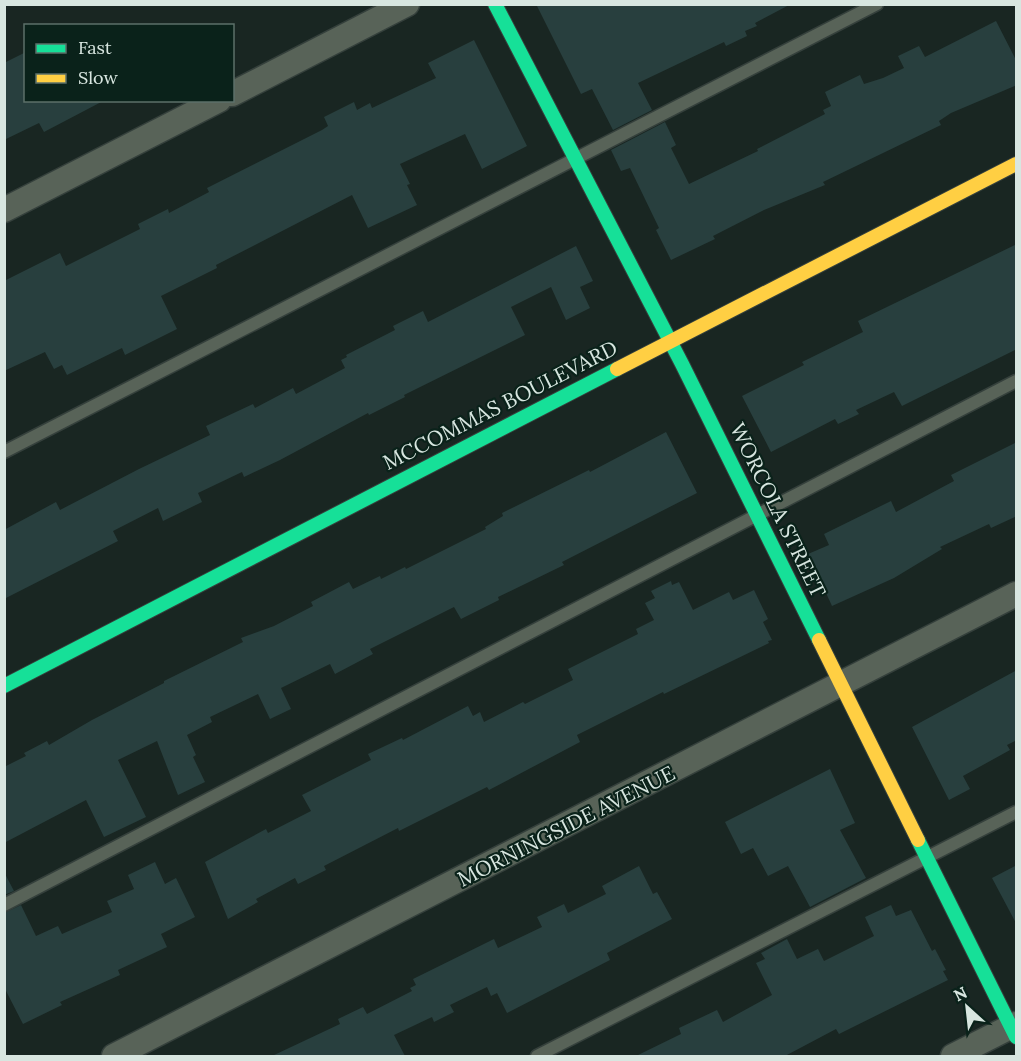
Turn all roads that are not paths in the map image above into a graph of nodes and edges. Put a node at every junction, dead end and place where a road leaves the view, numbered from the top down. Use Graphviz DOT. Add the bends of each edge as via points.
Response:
graph roads {
  1 [pos="407,4"];
  2 [pos="495,4"];
  3 [pos="877,4"];
  4 [pos="234,93"];
  5 [pos="215,102"];
  6 [pos="574,158"];
  7 [pos="1017,164"];
  8 [pos="4,210"];
  9 [pos="670,341"];
  10 [pos="1017,381"];
  11 [pos="4,452"];
  12 [pos="757,515"];
  13 [pos="1017,594"];
  14 [pos="841,685"];
  15 [pos="4,686"];
  16 [pos="1017,812"];
  17 [pos="928,857"];
  18 [pos="4,905"];
  19 [pos="1015,1029"];
  20 [pos="114,1056"];
  21 [pos="537,1056"];
  22 [pos="953,1056"];
  1 -- 4 [label="street"];
  2 -- 6 [label="street, WORCOLA STREET"];
  3 -- 6 [label="lane"];
  5 -- 8 [label="street"];
  6 -- 9 [label="street, WORCOLA STREET"];
  6 -- 11 [label="lane"];
  7 -- 9 [label="street, MCCOMMAS BOULEVARD"];
  9 -- 12 [label="street, WORCOLA STREET"];
  9 -- 15 [label="street, MCCOMMAS BOULEVARD"];
  10 -- 12 [label="lane"];
  12 -- 14 [label="street, WORCOLA STREET"];
  12 -- 18 [label="lane"];
  13 -- 14 [label="street, MORNINGSIDE AVENUE"];
  14 -- 17 [label="street, WORCOLA STREET"];
  14 -- 20 [label="street, MORNINGSIDE AVENUE"];
  16 -- 17 [label="lane"];
  17 -- 19 [label="street, WORCOLA STREET"];
  17 -- 21 [label="lane"];
  19 -- 22 [label="street"];
}
